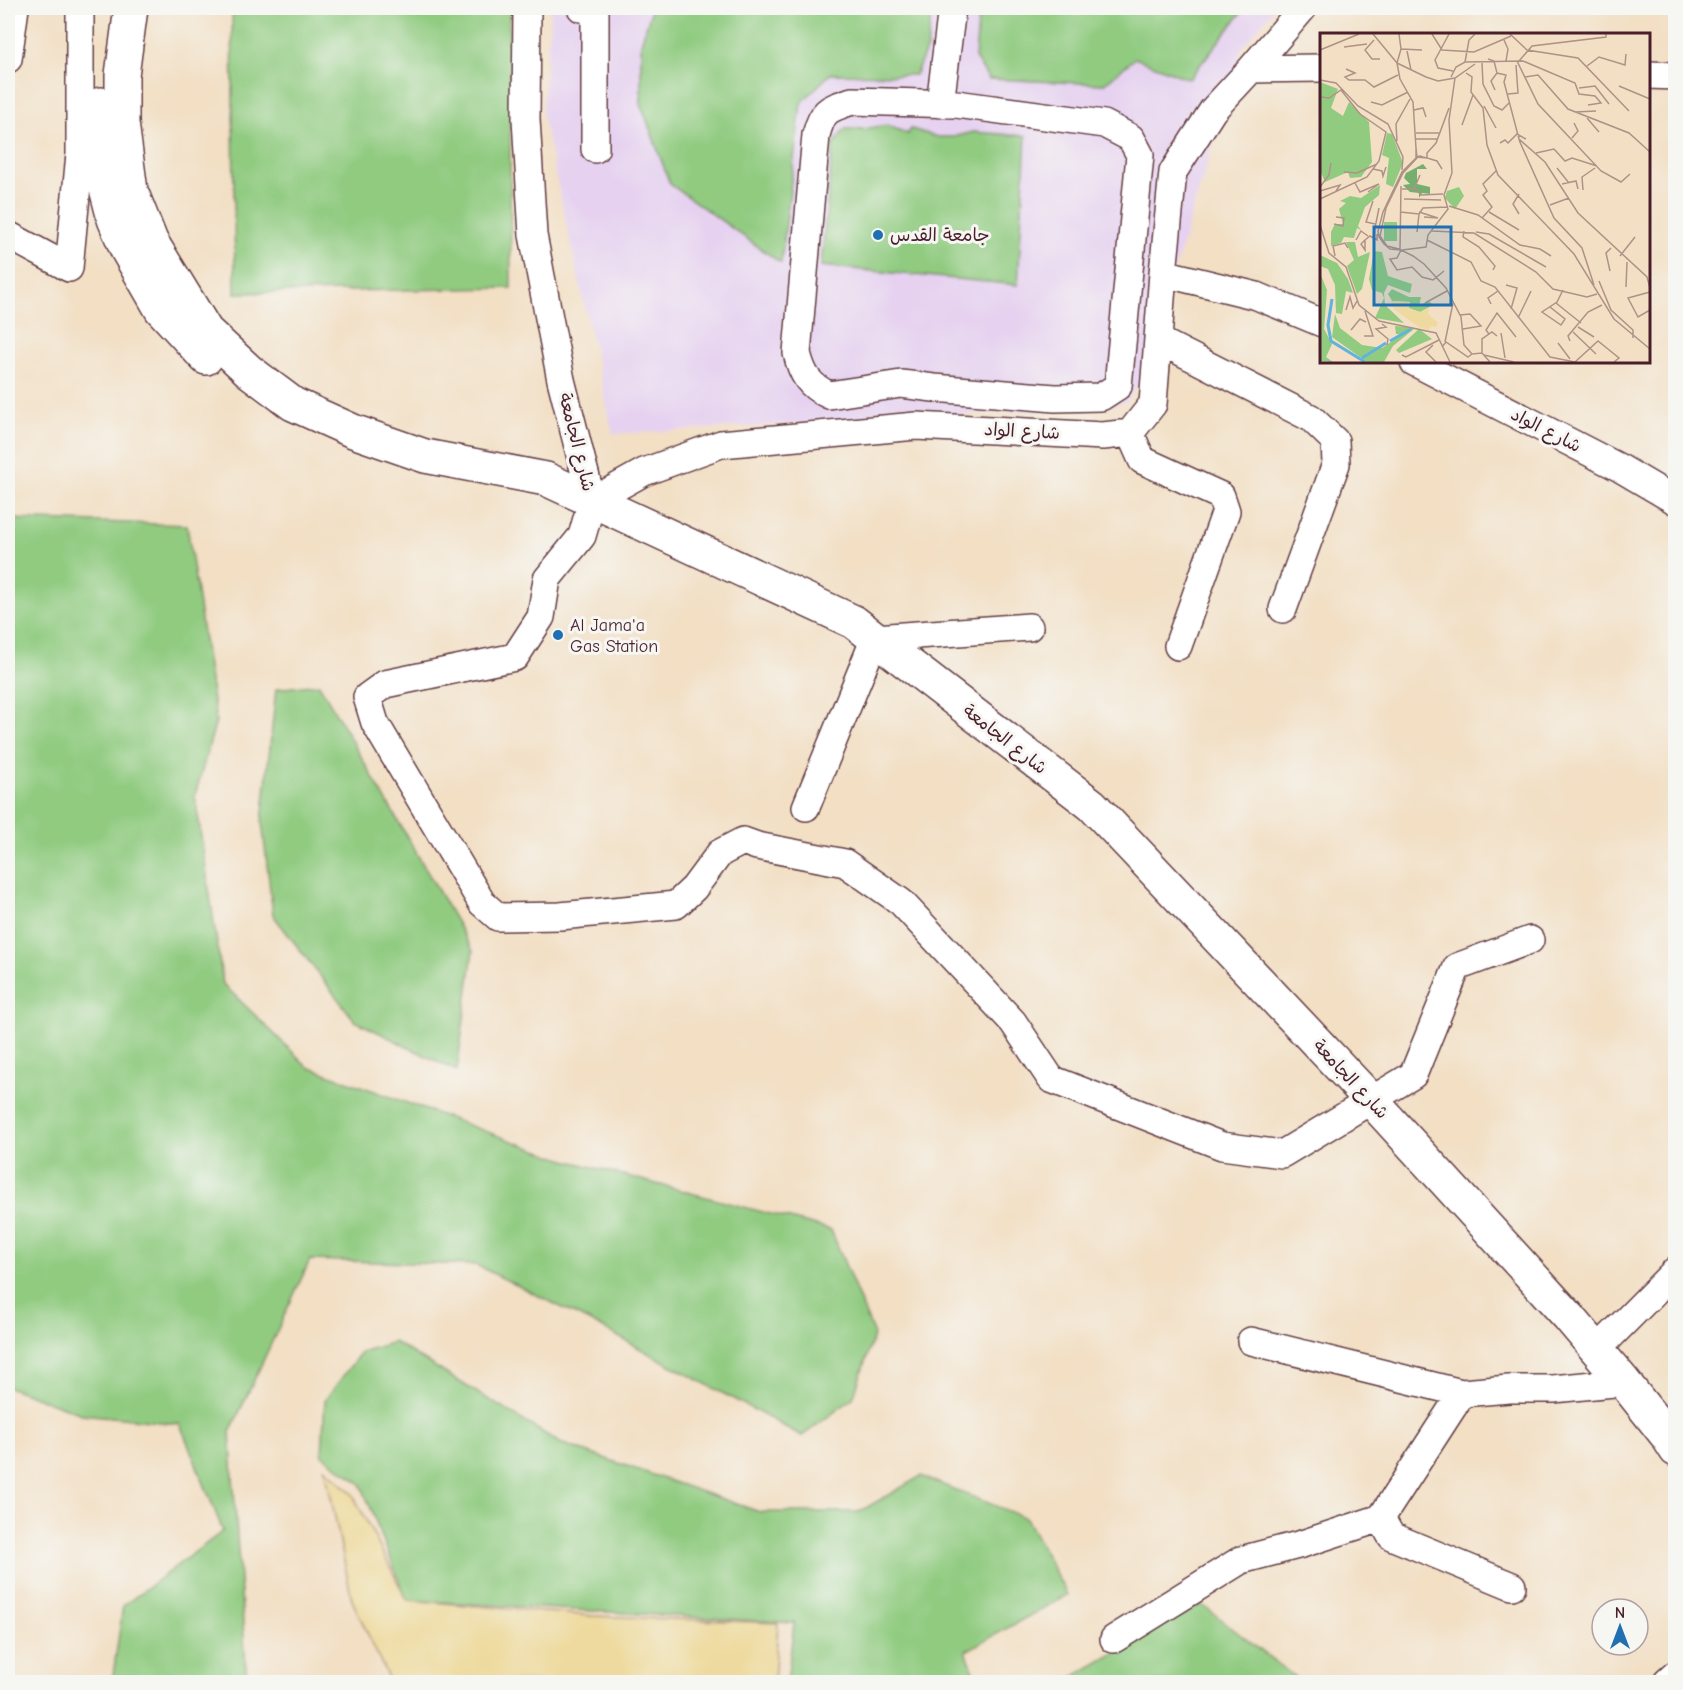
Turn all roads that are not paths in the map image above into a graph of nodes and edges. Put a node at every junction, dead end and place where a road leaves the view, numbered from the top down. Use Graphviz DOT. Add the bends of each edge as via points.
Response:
graph roads {
  1 [pos="15,8"];
  2 [pos="80,8"];
  3 [pos="112,8"];
  4 [pos="131,8"];
  5 [pos="527,8"];
  6 [pos="581,8"];
  7 [pos="952,8"];
  8 [pos="1304,8"];
  9 [pos="8,59"];
  10 [pos="1320,68"];
  11 [pos="1251,69"];
  12 [pos="1650,75"];
  13 [pos="1676,76"];
  14 [pos="940,104"];
  15 [pos="595,149"];
  16 [pos="8,235"];
  17 [pos="1163,273"];
  18 [pos="1320,322"];
  19 [pos="1158,340"];
  20 [pos="1416,363"];
  21 [pos="1130,433"];
  22 [pos="592,501"];
  23 [pos="1676,501"];
  24 [pos="1283,609"];
  25 [pos="1029,627"];
  26 [pos="875,638"];
  27 [pos="1178,646"];
  28 [pos="806,807"];
  29 [pos="1530,940"];
  30 [pos="1372,1101"];
  31 [pos="1676,1270"];
  32 [pos="1251,1341"];
  33 [pos="1597,1350"];
  34 [pos="1624,1382"];
  35 [pos="1462,1392"];
  36 [pos="1676,1450"];
  37 [pos="1381,1518"];
  38 [pos="1512,1586"];
  39 [pos="1114,1639"];
  40 [pos="1676,1674"];
  41 [pos="1667,1683"];
  1 -- 9 [label="street"];
  2 -- 16 [label="street" via="80,154 69,268"];
  3 -- 22 [label="main road" via="100,76 102,173 114,219 161,309 217,370 280,418 367,460 423,476"];
  4 -- 22 [label="main road" via="122,75 122,123 131,191 151,241 206,331 249,371 293,404 352,431 425,456 546,479"];
  5 -- 22 [label="street, شارع الجامعة" via="526,119 533,235 561,380"];
  6 -- 15 [label="street" via="595,8"];
  7 -- 14 [label="street"];
  8 -- 11 [label="street"];
  10 -- 11 [label="street"];
  11 -- 17 [label="street" via="1213,110 1173,172"];
  12 -- 13 [label="street"];
  14 -- 14 [label="street" via="852,101 828,109 820,121 797,353 802,372 818,390 829,395 901,384 1055,398 1101,397 1118,386 1121,366 1140,155 1131,138 1104,124"];
  17 -- 18 [label="street" via="1257,296"];
  17 -- 19 [label="street"];
  19 -- 21 [label="street" via="1154,404"];
  19 -- 24 [label="street" via="1311,418 1335,441 1336,464"];
  20 -- 23 [label="street, شارع الواد"];
  21 -- 22 [label="street, شارع الواد" via="1103,436 916,426 721,444 644,472"];
  21 -- 27 [label="street" via="1142,460 1221,496 1226,511"];
  22 -- 26 [label="main road, شارع الجامعة" via="854,622"];
  22 -- 30 [label="street" via="582,536 547,579 541,617 515,657 385,684 367,697 375,723 482,903 498,917 560,916 676,905 720,854 743,841 845,863 901,902 1013,1022 1051,1079 1222,1146 1282,1154"];
  25 -- 26 [label="street"];
  26 -- 28 [label="street"];
  26 -- 30 [label="main road, شارع الجامعة" via="1092,805"];
  29 -- 30 [label="street" via="1457,967 1413,1075"];
  30 -- 33 [label="main road, شارع الجامعة"];
  31 -- 33 [label="street"];
  32 -- 35 [label="street"];
  33 -- 34 [label="main road, شارع الجامعة"];
  34 -- 35 [label="street"];
  34 -- 36 [label="main road, شارع الجامعة"];
  35 -- 37 [label="street"];
  37 -- 38 [label="street" via="1391,1536"];
  37 -- 39 [label="street" via="1242,1560"];
  40 -- 41 [label="street"];
}
